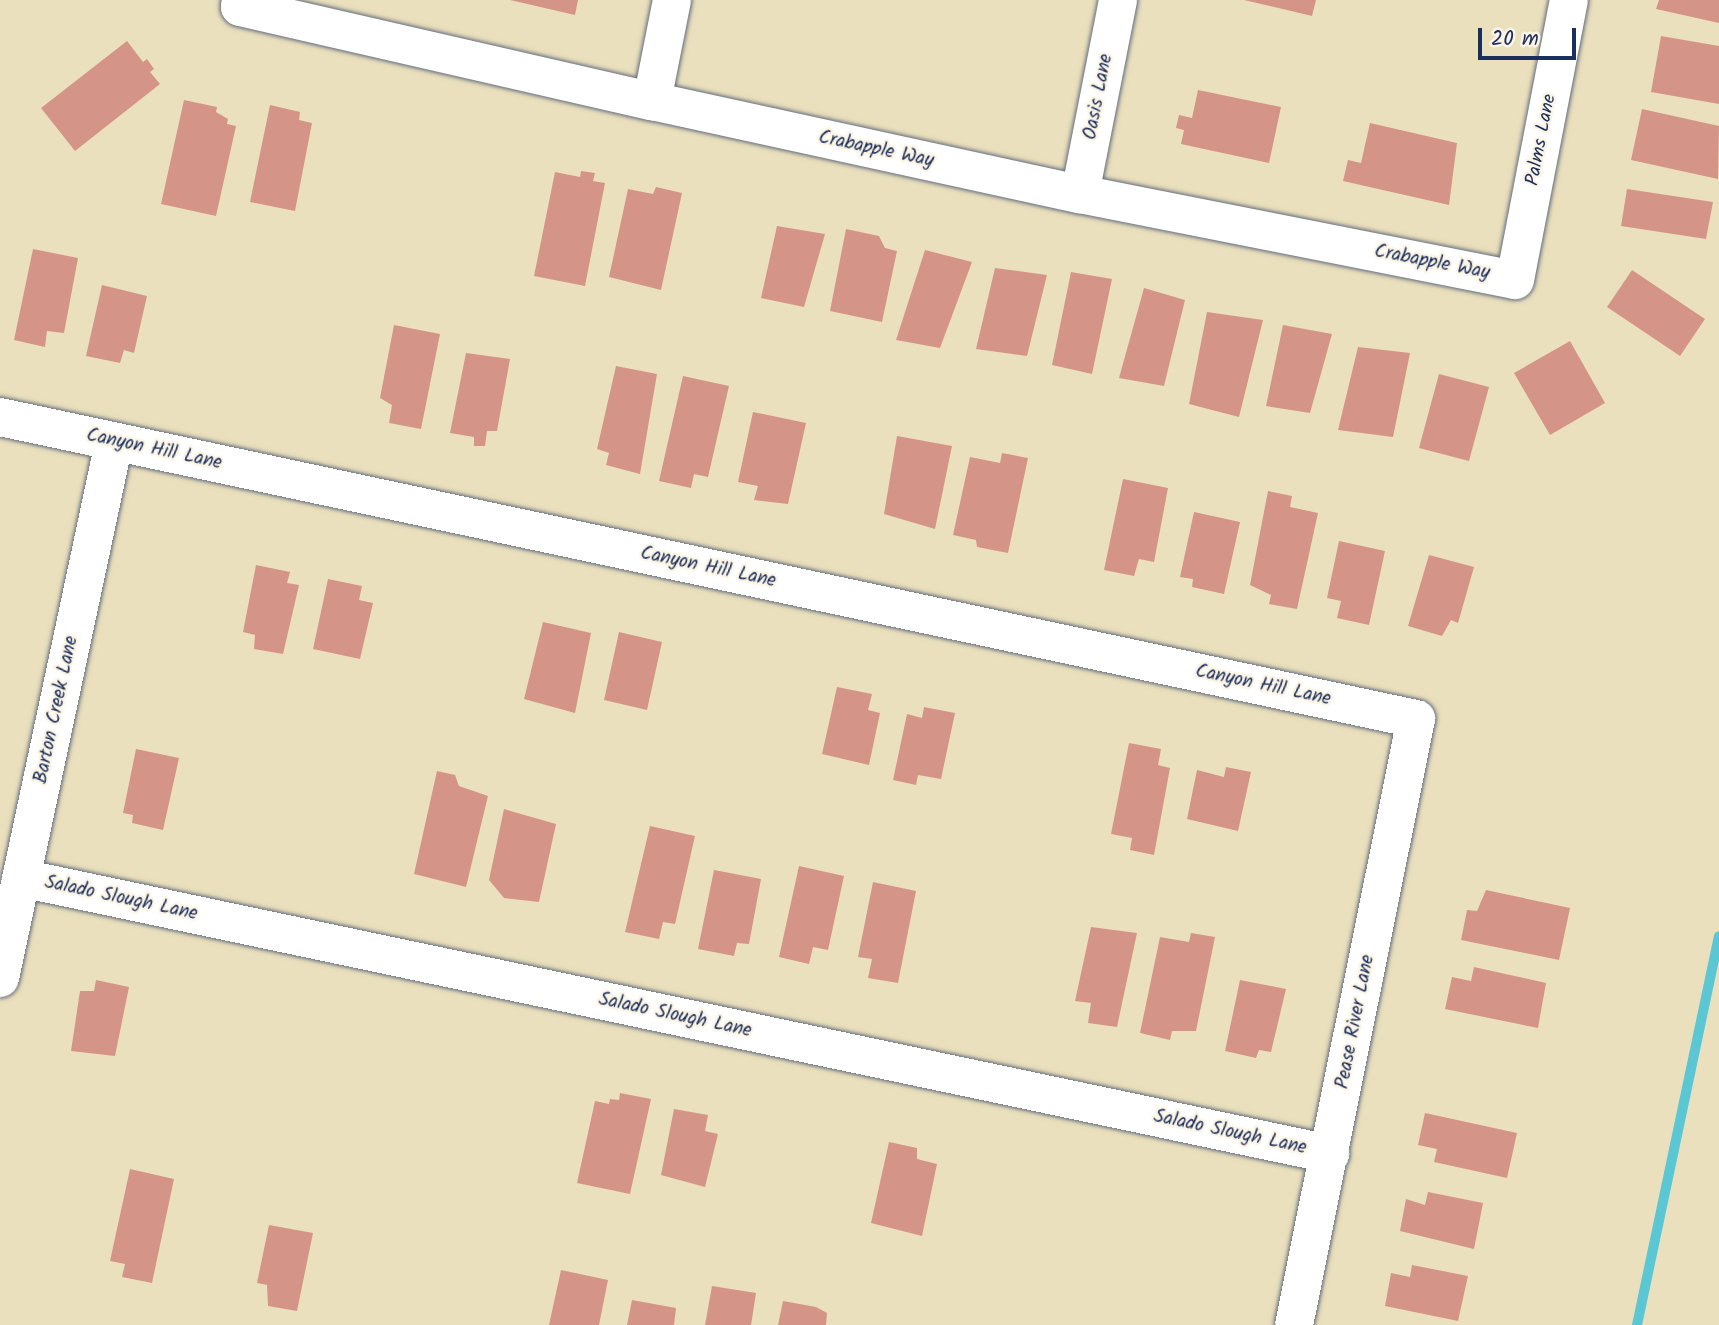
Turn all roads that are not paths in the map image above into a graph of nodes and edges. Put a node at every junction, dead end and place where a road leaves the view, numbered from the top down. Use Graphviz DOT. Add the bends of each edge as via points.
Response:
graph roads {
  1 [pos="672,0"];
  2 [pos="1118,0"];
  3 [pos="1569,0"];
  4 [pos="241,4"];
  5 [pos="652,102"];
  6 [pos="1080,194"];
  7 [pos="1515,280"];
  8 [pos="0,417"];
  9 [pos="114,442"];
  10 [pos="1416,719"];
  11 [pos="21,878"];
  12 [pos="0,978"];
  13 [pos="1330,1154"];
  14 [pos="1294,1325"];
  1 -- 5 [label="street"];
  2 -- 6 [label="street, Oasis Lane"];
  3 -- 7 [label="street, Palms Lane"];
  4 -- 5 [label="street, Crabapple Way"];
  5 -- 6 [label="street, Crabapple Way"];
  6 -- 7 [label="street, Crabapple Way"];
  8 -- 9 [label="street, Canyon Hill Lane"];
  9 -- 10 [label="street, Canyon Hill Lane"];
  9 -- 11 [label="street, Barton Creek Lane"];
  10 -- 13 [label="street, Pease River Lane"];
  11 -- 12 [label="street, Barton Creek Lane"];
  11 -- 13 [label="street, Salado Slough Lane"];
  13 -- 14 [label="street, Pease River Lane"];
}
